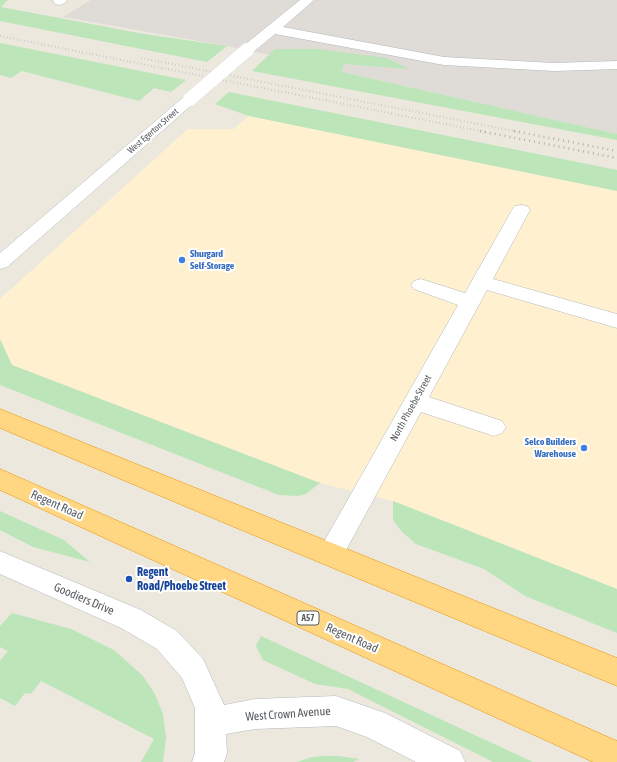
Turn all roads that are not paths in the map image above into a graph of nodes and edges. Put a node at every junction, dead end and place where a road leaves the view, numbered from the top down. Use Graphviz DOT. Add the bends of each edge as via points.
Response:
graph roads {
  1 [pos="308,0"];
  2 [pos="271,29"];
  3 [pos="617,65"];
  4 [pos="521,210"];
  5 [pos="0,263"];
  6 [pos="482,282"];
  7 [pos="421,285"];
  8 [pos="471,302"];
  9 [pos="617,321"];
  10 [pos="414,401"];
  11 [pos="0,418"];
  12 [pos="494,427"];
  13 [pos="0,479"];
  14 [pos="330,555"];
  15 [pos="0,562"];
  16 [pos="617,672"];
  17 [pos="212,722"];
  18 [pos="617,757"];
  19 [pos="208,762"];
  20 [pos="449,762"];
  1 -- 2 [label="street, West Egerton Street"];
  2 -- 3 [label="street" via="444,61 554,67"];
  2 -- 5 [label="street, West Egerton Street, bridge"];
  4 -- 6 [label="street, North Phoebe Street"];
  6 -- 8 [label="street, North Phoebe Street"];
  6 -- 9 [label="street"];
  7 -- 8 [label="street"];
  8 -- 10 [label="street, North Phoebe Street"];
  10 -- 12 [label="street"];
  10 -- 14 [label="street, North Phoebe Street"];
  11 -- 14 [label="highway"];
  13 -- 18 [label="highway, Regent Road / A57"];
  14 -- 16 [label="highway"];
  15 -- 17 [label="street, Goodiers Drive" via="131,619 167,640 193,670 210,708"];
  17 -- 19 [label="street, Goodiers Drive" via="211,753"];
  17 -- 20 [label="street, West Crown Avenue" via="255,714 336,711 374,724"];
}
